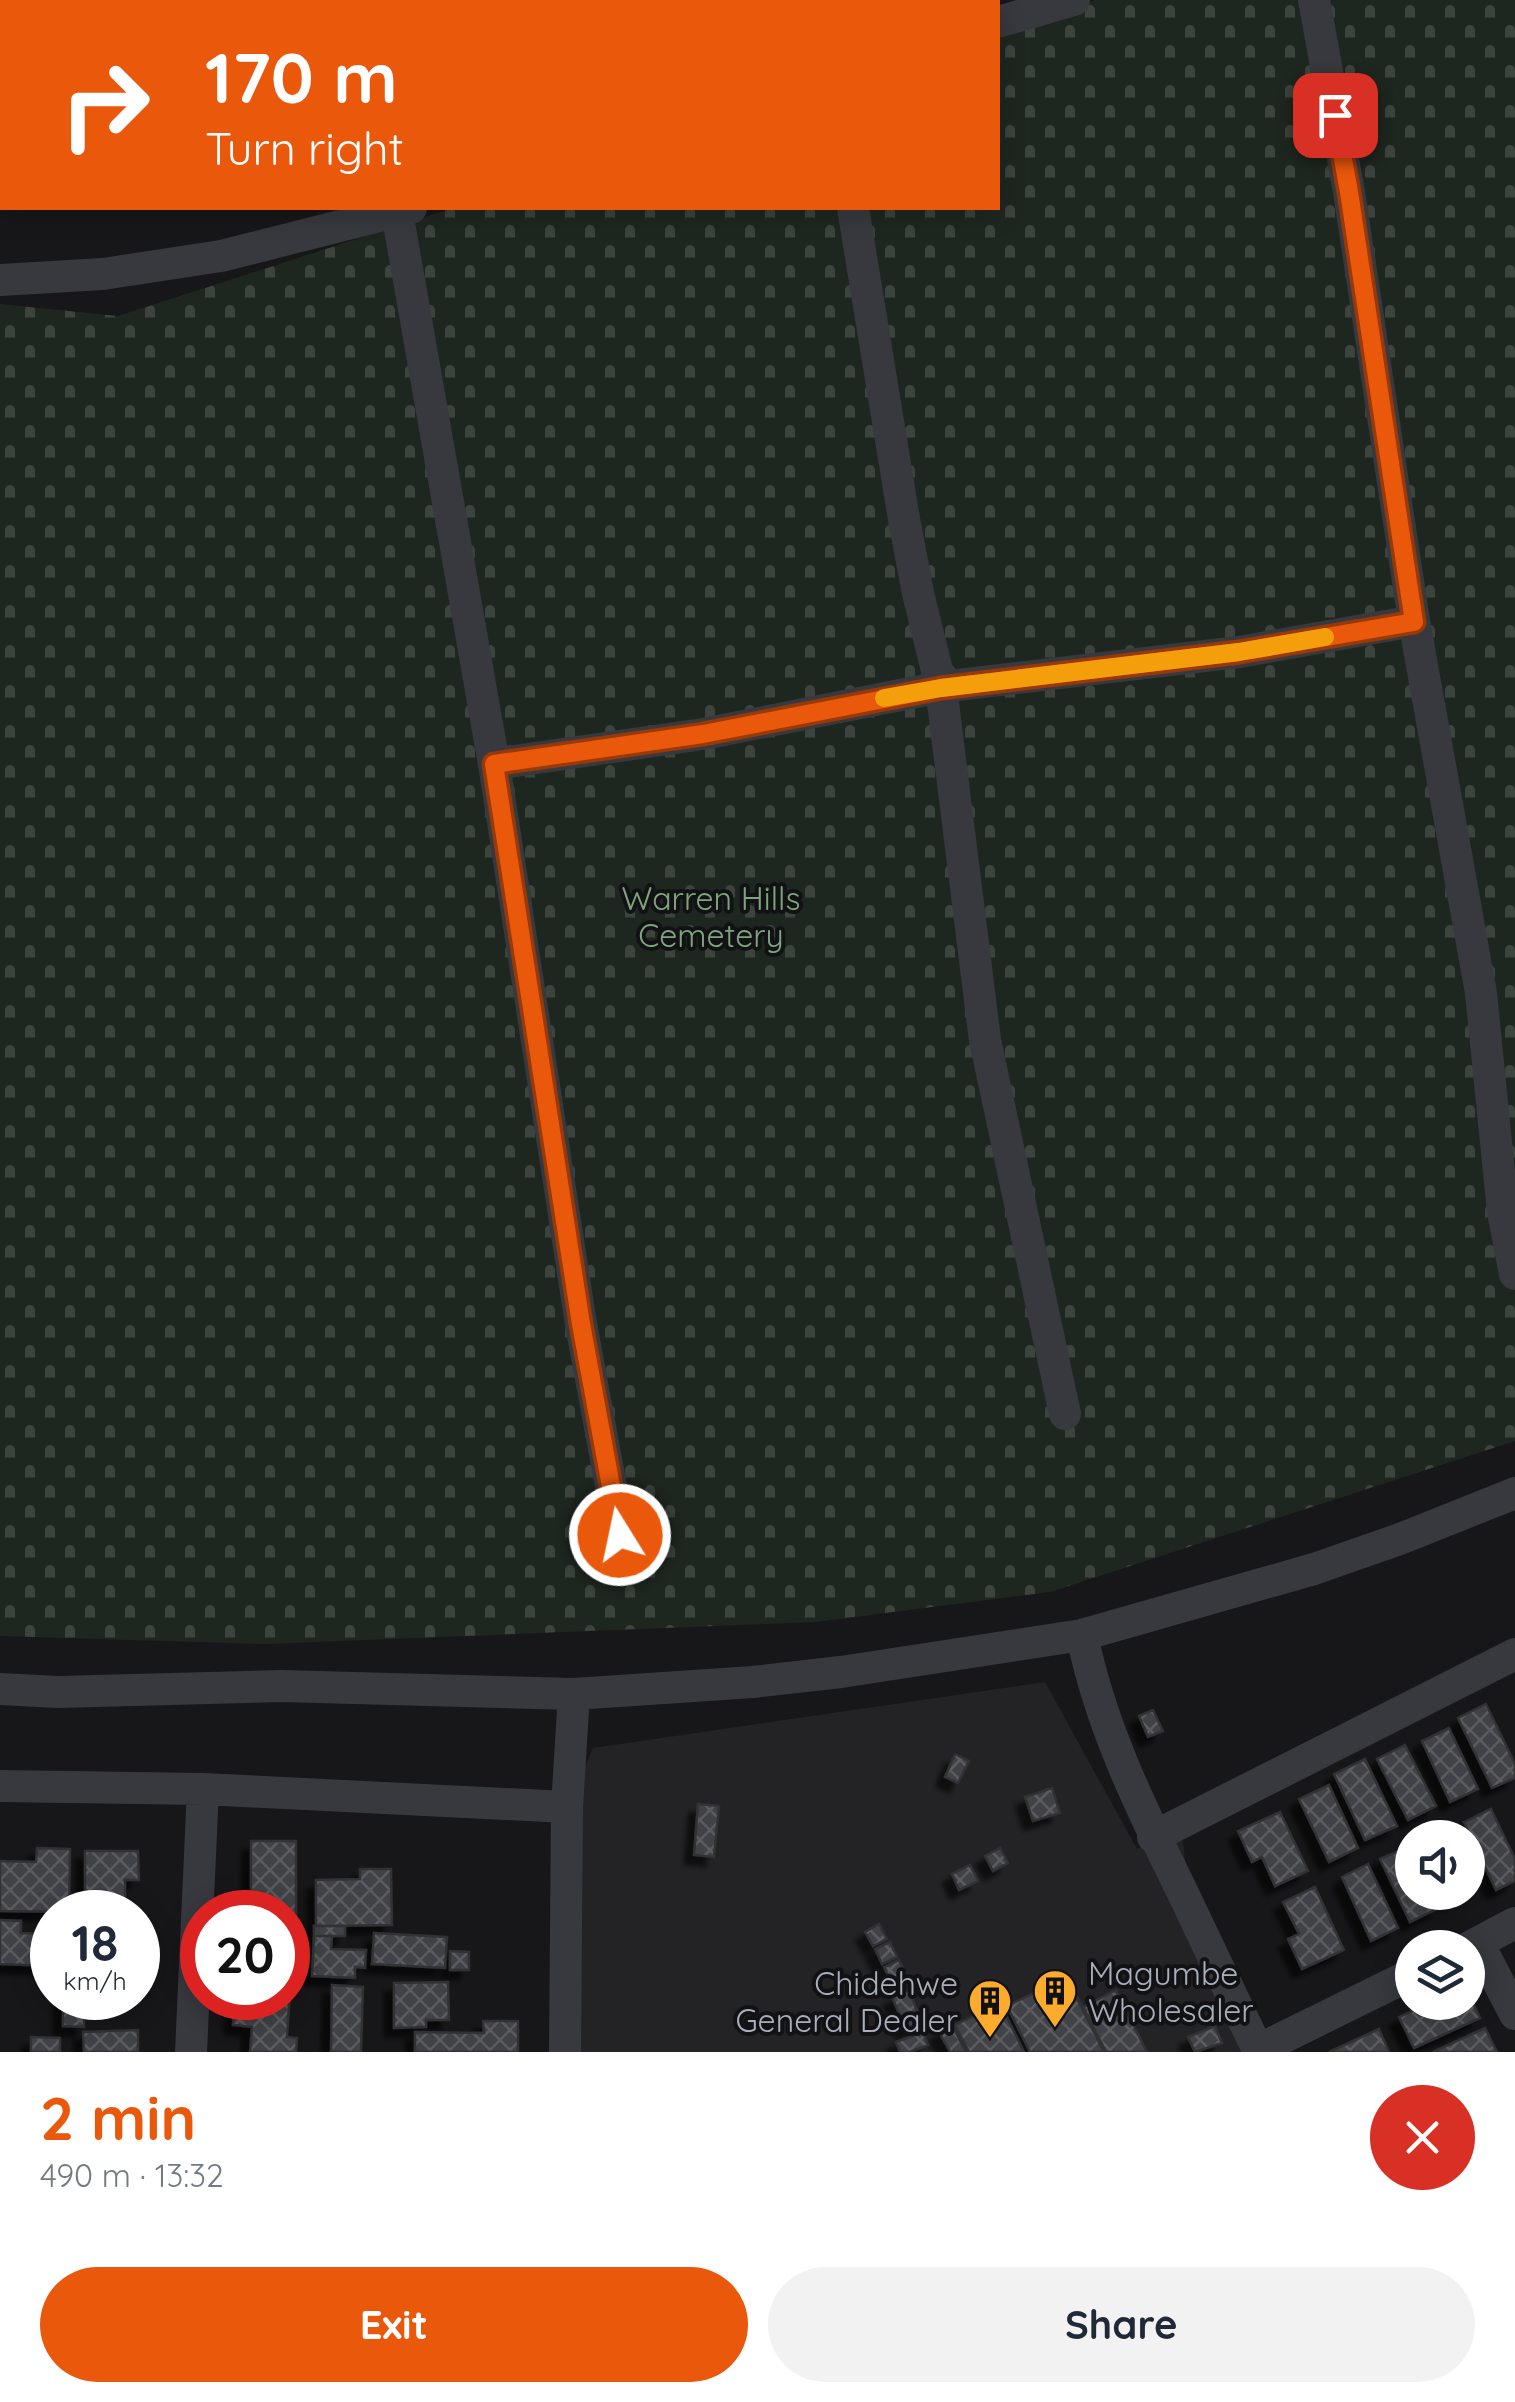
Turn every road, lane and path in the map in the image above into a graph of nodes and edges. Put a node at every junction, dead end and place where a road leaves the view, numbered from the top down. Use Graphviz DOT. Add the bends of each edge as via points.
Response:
graph roads {
  1 [pos="1074,0"];
  2 [pos="1314,0"];
  3 [pos="1000,21"];
  4 [pos="404,210"];
  5 [pos="853,210"];
  6 [pos="0,280"];
  7 [pos="1414,622"];
  8 [pos="941,688"];
  9 [pos="494,764"];
  10 [pos="1515,1274"];
  11 [pos="1065,1414"];
  12 [pos="1515,1493"];
  13 [pos="620,1535"];
  14 [pos="1082,1635"];
  15 [pos="1515,1654"];
  16 [pos="0,1689"];
  17 [pos="574,1694"];
  18 [pos="0,1786"];
  19 [pos="203,1789"];
  20 [pos="567,1807"];
  21 [pos="1153,1836"];
  22 [pos="1515,1923"];
  23 [pos="1485,1939"];
  24 [pos="1485,1965"];
  25 [pos="1395,1982"];
  26 [pos="1515,2014"];
  27 [pos="1258,2051"];
  28 [pos="190,2052"];
  29 [pos="565,2052"];
  1 -- 3 [label="street"];
  2 -- 7 [label="street"];
  4 -- 6 [label="street" via="221,256 102,274"];
  4 -- 9 [label="street"];
  5 -- 8 [label="street" via="904,519"];
  7 -- 8 [label="street" via="1239,652"];
  7 -- 10 [label="street" via="1482,993"];
  8 -- 9 [label="street" via="703,734"];
  8 -- 11 [label="street" via="986,1040"];
  9 -- 13 [label="street"];
  12 -- 14 [label="street" via="1314,1570"];
  14 -- 17 [label="street" via="841,1672"];
  14 -- 21 [label="street" via="1096,1698"];
  15 -- 21 [label="street"];
  16 -- 17 [label="street" via="281,1686"];
  17 -- 20 [label="street"];
  18 -- 19 [label="street"];
  19 -- 20 [label="street"];
  19 -- 28 [label="street"];
  20 -- 29 [label="street"];
  21 -- 27 [label="street"];
  22 -- 23 [label="street"];
  24 -- 26 [label="street"];
  25 -- 27 [label="street"];
}
